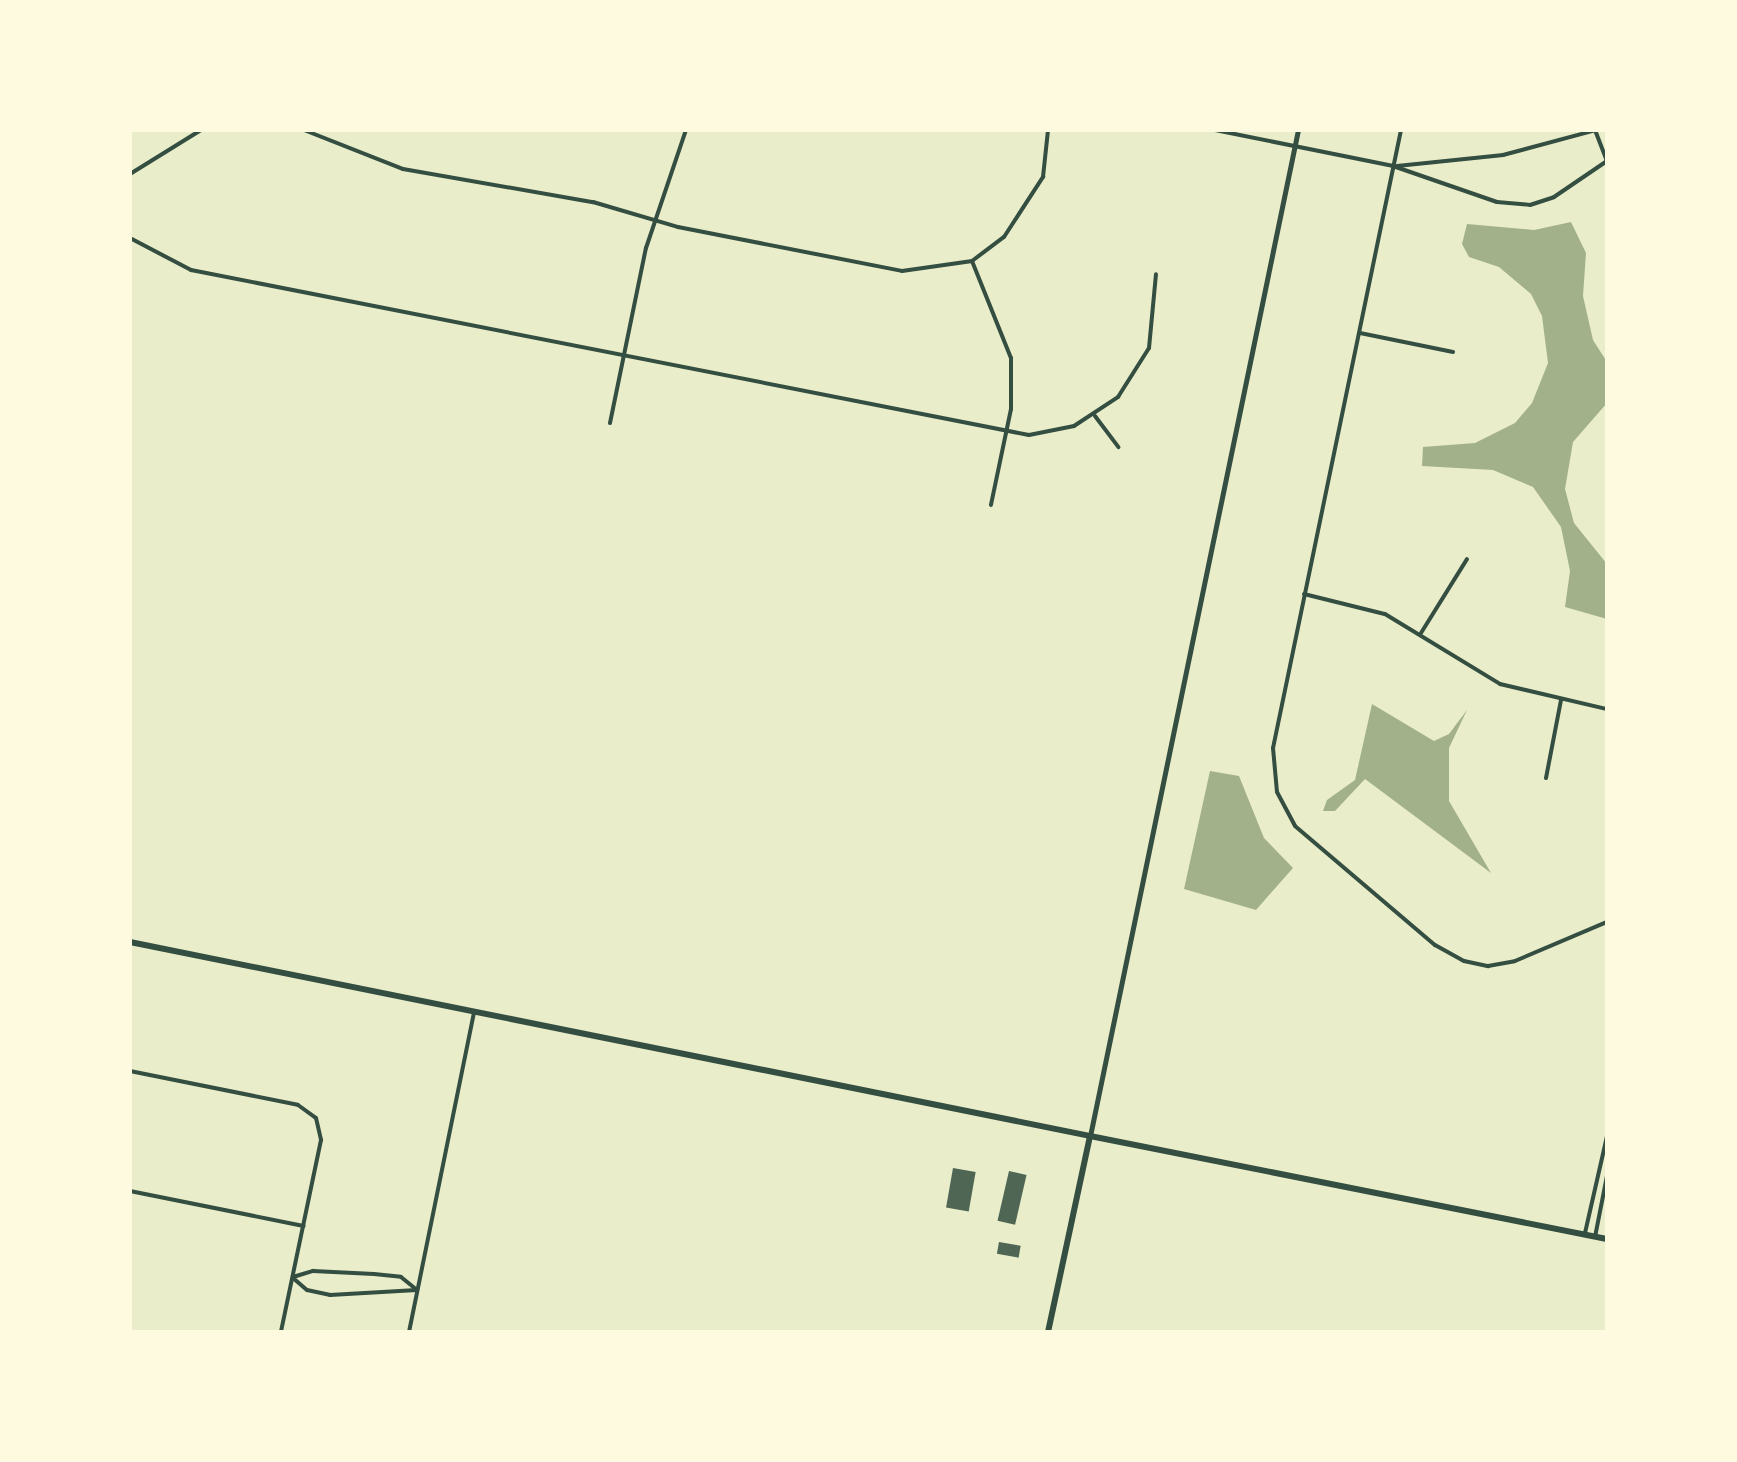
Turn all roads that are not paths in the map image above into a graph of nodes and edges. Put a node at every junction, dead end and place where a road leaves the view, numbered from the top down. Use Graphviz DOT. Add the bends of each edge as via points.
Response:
graph roads {
  1 [pos="201,130"];
  2 [pos="304,130"];
  3 [pos="686,130"];
  4 [pos="1048,130"];
  5 [pos="1215,130"];
  6 [pos="1298,130"];
  7 [pos="1401,130"];
  8 [pos="1596,130"];
  9 [pos="1295,146"];
  10 [pos="1607,161"];
  11 [pos="1393,166"];
  12 [pos="130,174"];
  13 [pos="654,219"];
  14 [pos="130,238"];
  15 [pos="972,261"];
  16 [pos="1156,274"];
  17 [pos="1360,332"];
  18 [pos="1453,352"];
  19 [pos="624,357"];
  20 [pos="1095,416"];
  21 [pos="610,423"];
  22 [pos="1006,433"];
  23 [pos="1118,446"];
  24 [pos="991,505"];
  25 [pos="1467,558"];
  26 [pos="1304,594"];
  27 [pos="1421,633"];
  28 [pos="1561,700"];
  29 [pos="1607,709"];
  30 [pos="1546,778"];
  31 [pos="1607,922"];
  32 [pos="130,942"];
  33 [pos="474,1012"];
  34 [pos="130,1072"];
  35 [pos="1090,1136"];
  36 [pos="1607,1136"];
  37 [pos="1607,1176"];
  38 [pos="130,1191"];
  39 [pos="303,1226"];
  40 [pos="1584,1235"];
  41 [pos="1595,1237"];
  42 [pos="1607,1239"];
  43 [pos="292,1277"];
  44 [pos="417,1290"];
  45 [pos="281,1332"];
  46 [pos="409,1332"];
  47 [pos="1048,1332"];
  1 -- 12 [label="street"];
  2 -- 13 [label="street" via="403,169"];
  3 -- 13 [label="street"];
  4 -- 15 [label="street" via="1043,177 1028,210"];
  5 -- 9 [label="street"];
  6 -- 9 [label="street"];
  7 -- 11 [label="street"];
  8 -- 10 [label="street"];
  8 -- 11 [label="street" via="1503,155"];
  9 -- 11 [label="street"];
  9 -- 35 [label="street"];
  10 -- 11 [label="street" via="1530,205 1497,202"];
  11 -- 17 [label="street"];
  13 -- 15 [label="street" via="902,271"];
  13 -- 19 [label="street"];
  14 -- 19 [label="street" via="191,270"];
  15 -- 22 [label="street" via="1012,358"];
  16 -- 20 [label="street" via="1149,348 1118,397"];
  17 -- 18 [label="street"];
  17 -- 26 [label="street"];
  19 -- 21 [label="street"];
  19 -- 22 [label="street"];
  20 -- 22 [label="street" via="1052,432"];
  20 -- 23 [label="street"];
  22 -- 24 [label="street"];
  25 -- 27 [label="street"];
  26 -- 27 [label="street" via="1385,614"];
  26 -- 31 [label="street" via="1273,748 1277,792 1296,826 1435,945 1464,961 1516,961"];
  27 -- 28 [label="street" via="1480,674"];
  28 -- 29 [label="street"];
  28 -- 30 [label="street"];
  32 -- 33 [label="main road"];
  33 -- 35 [label="main road"];
  33 -- 44 [label="street"];
  34 -- 39 [label="street" via="298,1105 316,1118 321,1140"];
  35 -- 40 [label="main road"];
  35 -- 47 [label="main road"];
  36 -- 40 [label="street"];
  37 -- 41 [label="street"];
  38 -- 39 [label="street"];
  39 -- 43 [label="street"];
  40 -- 41 [label="main road"];
  41 -- 42 [label="main road"];
  43 -- 44 [label="street" via="313,1271 374,1274 401,1278"];
  43 -- 44 [label="street" via="307,1290 330,1295"];
  43 -- 45 [label="street"];
  44 -- 46 [label="street"];
}
